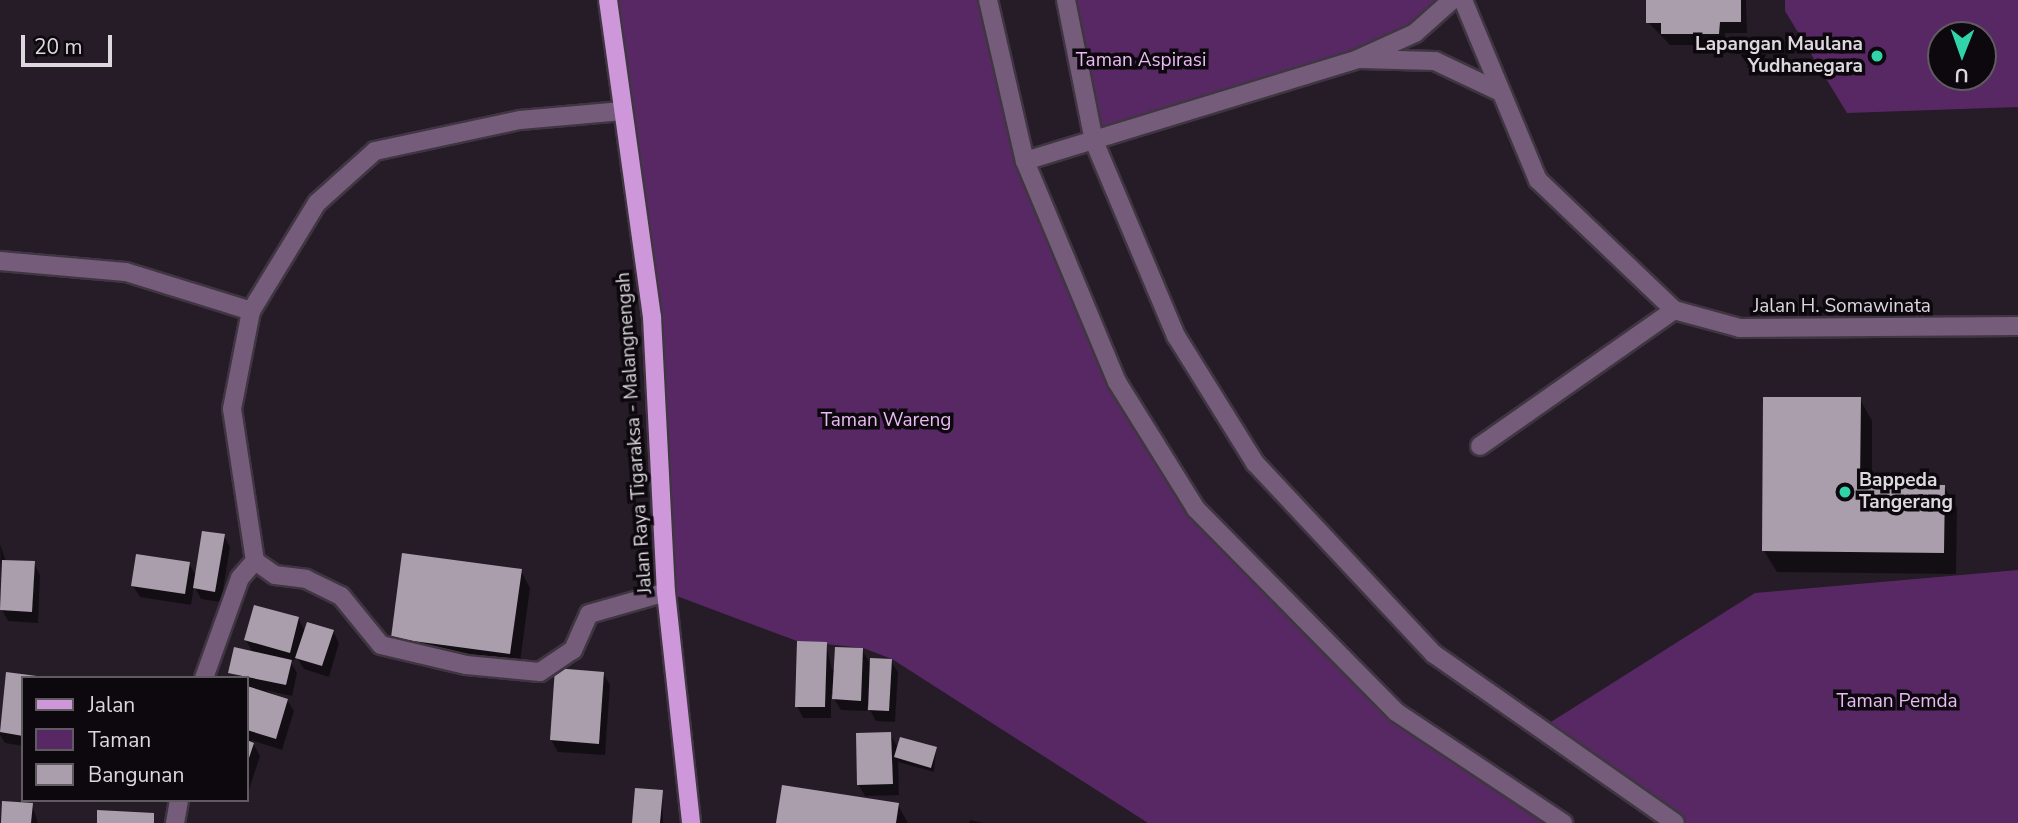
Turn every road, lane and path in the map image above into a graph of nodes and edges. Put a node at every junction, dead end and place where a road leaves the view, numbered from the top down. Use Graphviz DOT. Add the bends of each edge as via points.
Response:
graph roads {
  1 [pos="607,0"];
  2 [pos="988,0"];
  3 [pos="1066,0"];
  4 [pos="1452,0"];
  5 [pos="1463,0"];
  6 [pos="1358,59"];
  7 [pos="1496,90"];
  8 [pos="623,111"];
  9 [pos="1094,141"];
  10 [pos="1025,161"];
  11 [pos="0,261"];
  12 [pos="1674,310"];
  13 [pos="251,311"];
  14 [pos="2018,326"];
  15 [pos="1480,446"];
  16 [pos="255,561"];
  17 [pos="666,592"];
  18 [pos="205,676"];
  19 [pos="178,802"];
  20 [pos="175,823"];
  21 [pos="691,823"];
  22 [pos="1563,823"];
  23 [pos="1675,823"];
  1 -- 8 [label="main road, Jalan Raya Tigaraksa - Malangnengah"];
  2 -- 10 [label="street"];
  3 -- 9 [label="street"];
  4 -- 6 [label="street" via="1415,33"];
  5 -- 7 [label="street, Jalan H. Somawinata"];
  6 -- 7 [label="street" via="1434,61"];
  6 -- 9 [label="street"];
  7 -- 12 [label="street, Jalan H. Somawinata" via="1538,180"];
  8 -- 13 [label="street" via="496,124 375,150 317,203"];
  8 -- 17 [label="main road, Jalan Raya Tigaraksa - Malangnengah" via="652,317"];
  9 -- 10 [label="street"];
  9 -- 23 [label="street" via="1176,336 1255,463 1434,654"];
  10 -- 22 [label="street" via="1117,382 1196,509 1396,712"];
  11 -- 13 [label="street" via="126,272"];
  12 -- 14 [label="street, Jalan H. Somawinata" via="1740,328"];
  12 -- 15 [label="street"];
  13 -- 16 [label="street" via="232,409"];
  16 -- 17 [label="street" via="275,575 306,579 341,596 381,645 466,665 540,673 573,650 589,614"];
  16 -- 18 [label="street" via="240,578"];
  17 -- 21 [label="main road, Jalan Raya Tigaraksa - Malangnengah"];
  19 -- 20 [label="street"];
}
